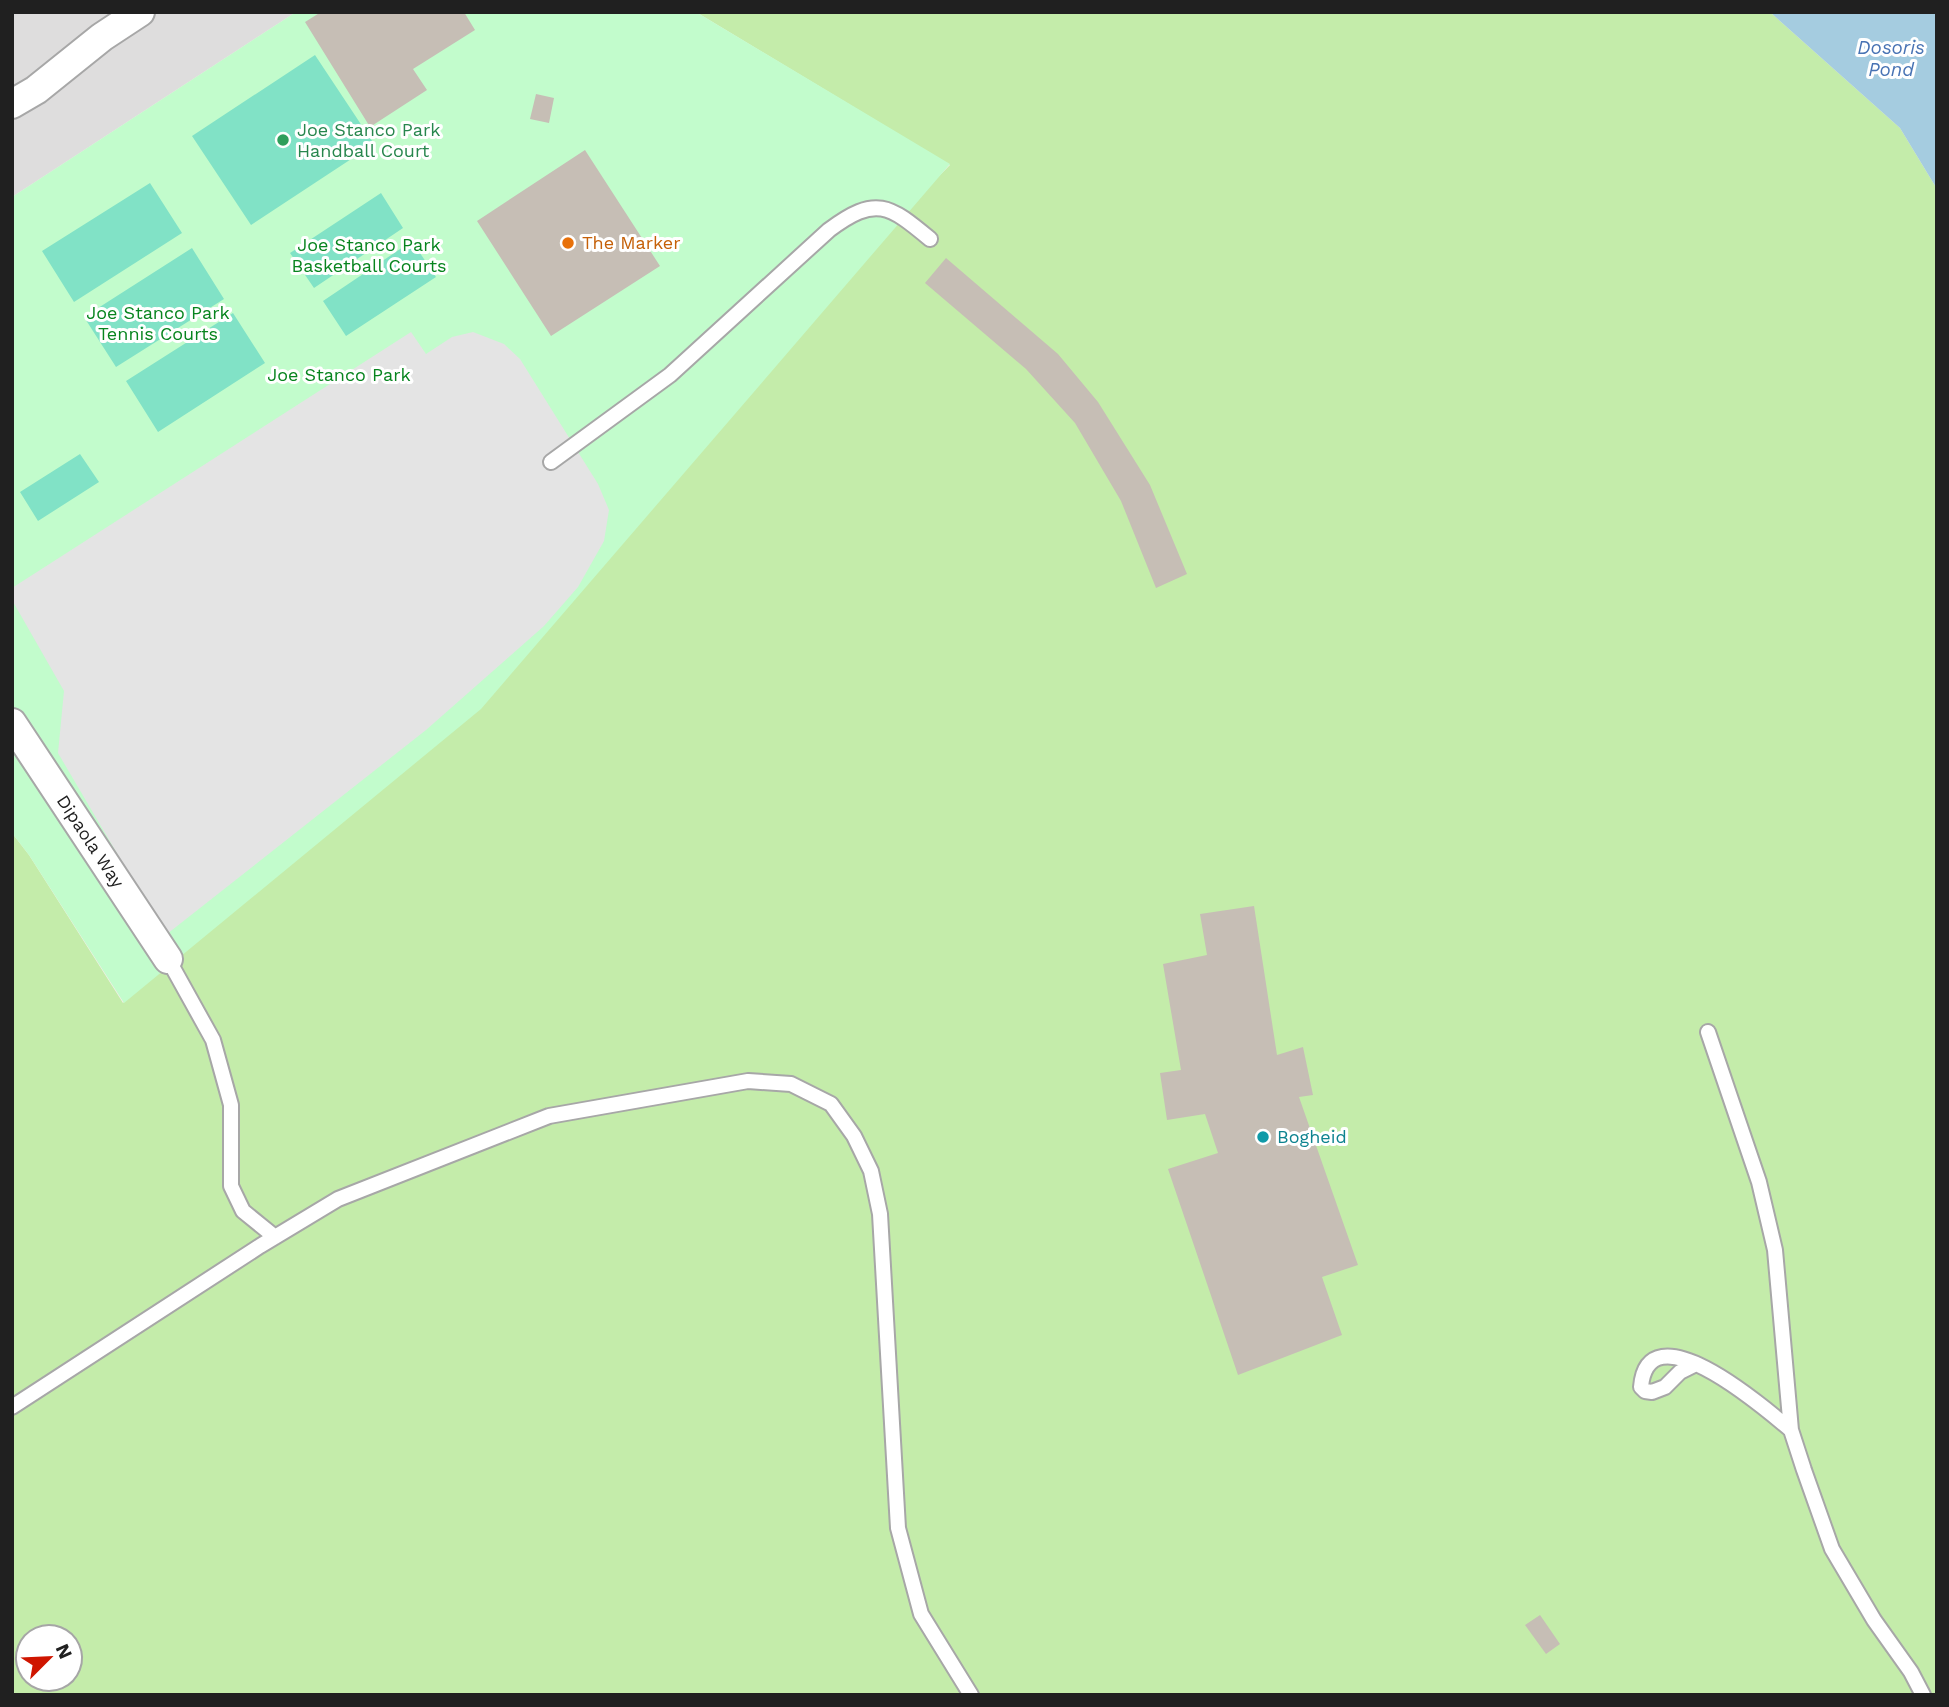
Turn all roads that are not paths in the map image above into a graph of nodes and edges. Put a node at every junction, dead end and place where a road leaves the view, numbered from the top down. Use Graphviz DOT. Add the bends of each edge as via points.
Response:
graph roads {
  1 [pos="140,12"];
  2 [pos="12,104"];
  3 [pos="930,239"];
  4 [pos="551,462"];
  5 [pos="12,723"];
  6 [pos="168,959"];
  7 [pos="1708,1032"];
  8 [pos="275,1237"];
  9 [pos="1696,1364"];
  10 [pos="12,1407"];
  11 [pos="1791,1430"];
  12 [pos="971,1695"];
  13 [pos="1923,1695"];
  1 -- 2 [label="street"];
  3 -- 4 [label="lane" via="891,210 862,210 847,216 670,374"];
  5 -- 6 [label="street, Dipaola Way"];
  6 -- 8 [label="lane" via="213,1040 224,1079 231,1105 231,1186 243,1212"];
  7 -- 11 [label="lane" via="1759,1182 1775,1250"];
  8 -- 10 [label="lane"];
  8 -- 12 [label="lane" via="338,1199 549,1116 748,1081 791,1084 831,1104 871,1171 880,1214 898,1528 921,1614"];
  9 -- 11 [label="lane" via="1730,1382"];
  11 -- 13 [label="lane" via="1832,1549"];
}
